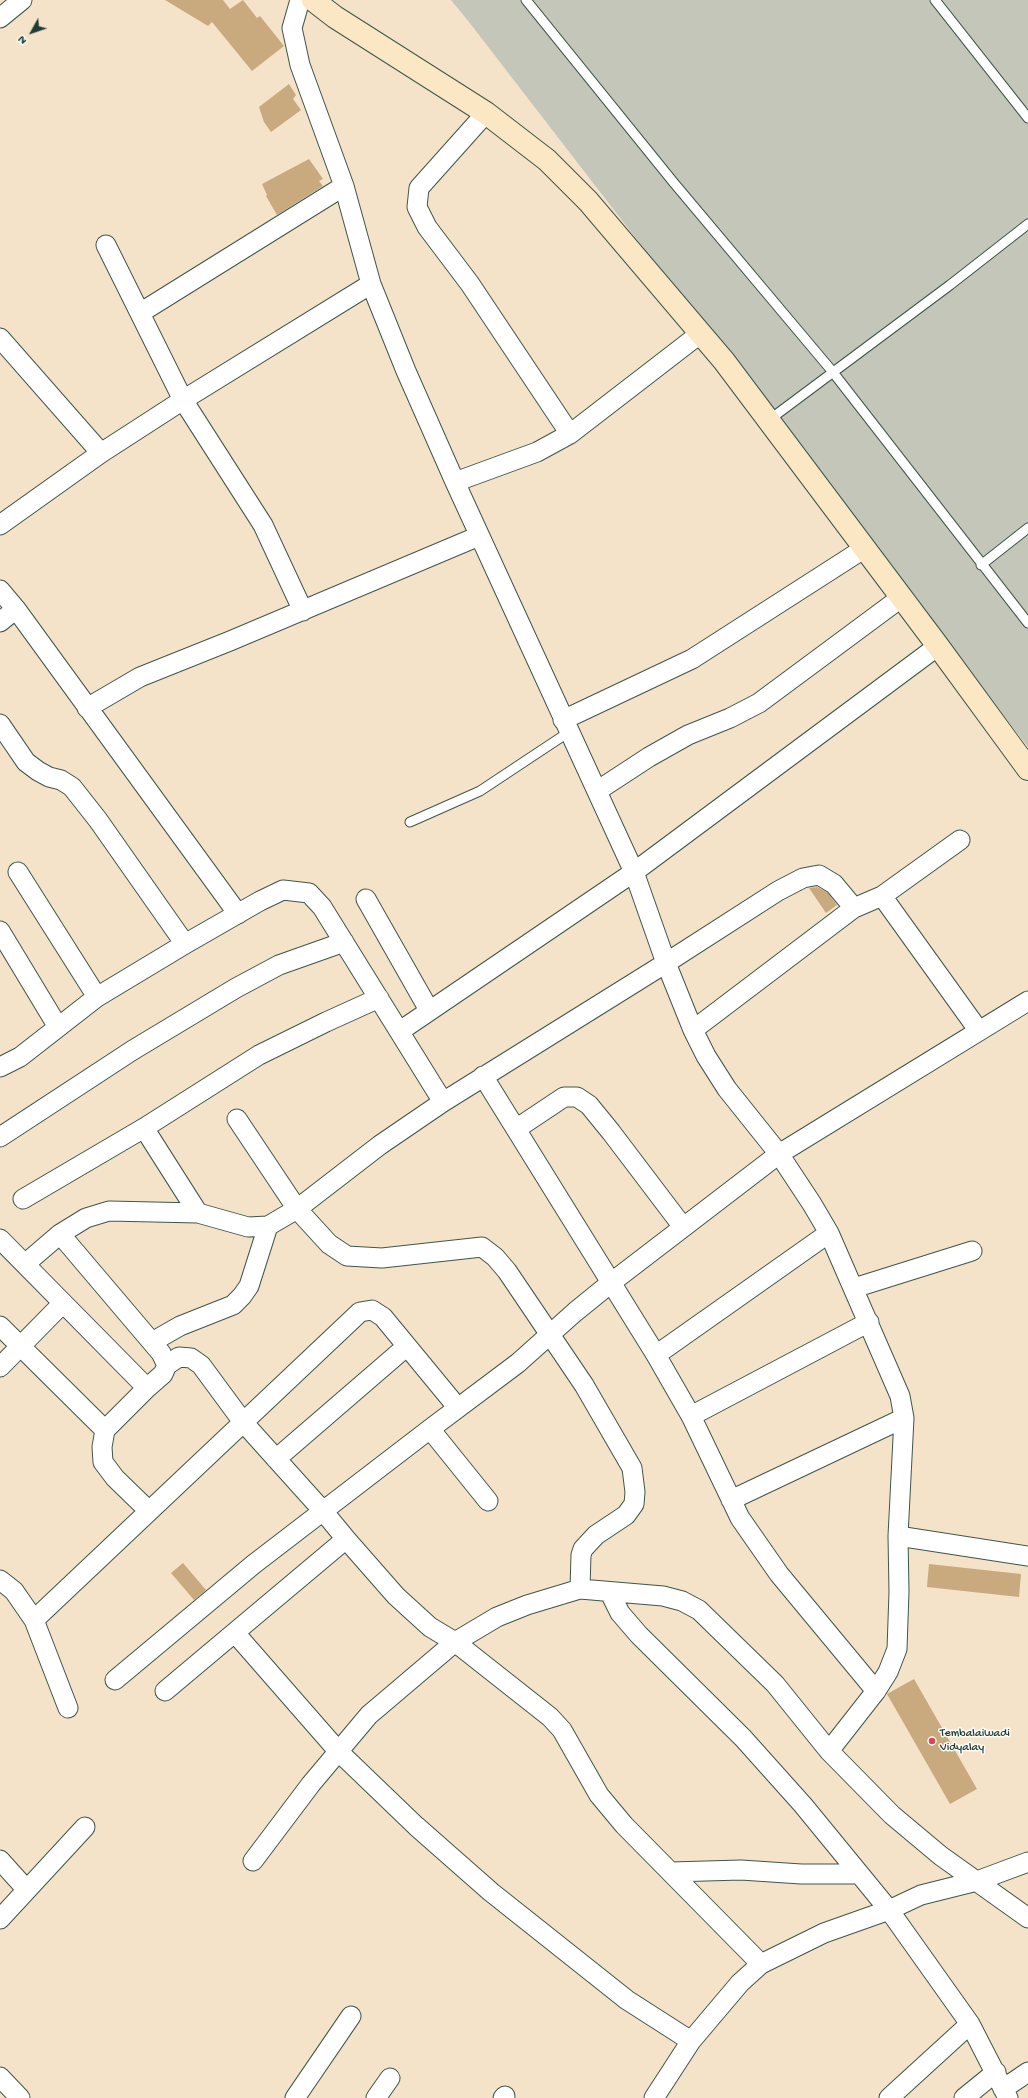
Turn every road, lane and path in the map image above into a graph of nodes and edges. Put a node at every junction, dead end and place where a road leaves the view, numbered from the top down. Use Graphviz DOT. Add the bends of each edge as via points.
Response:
graph roads {
  1 [pos="22,0"];
  2 [pos="300,0"];
  3 [pos="313,0"];
  4 [pos="526,0"];
  5 [pos="935,0"];
  6 [pos="0,18"];
  7 [pos="486,112"];
  8 [pos="1028,118"];
  9 [pos="344,186"];
  10 [pos="1028,224"];
  11 [pos="106,245"];
  12 [pos="372,284"];
  13 [pos="140,313"];
  14 [pos="701,333"];
  15 [pos="0,338"];
  16 [pos="832,372"];
  17 [pos="183,400"];
  18 [pos="769,420"];
  19 [pos="570,434"];
  20 [pos="101,453"];
  21 [pos="455,482"];
  22 [pos="0,525"];
  23 [pos="1028,528"];
  24 [pos="479,536"];
  25 [pos="865,548"];
  26 [pos="981,565"];
  27 [pos="0,590"];
  28 [pos="902,597"];
  29 [pos="16,609"];
  30 [pos="303,611"];
  31 [pos="0,622"];
  32 [pos="1028,623"];
  33 [pos="938,646"];
  34 [pos="87,708"];
  35 [pos="0,724"];
  36 [pos="566,726"];
  37 [pos="1028,769"];
  38 [pos="597,791"];
  39 [pos="410,822"];
  40 [pos="960,840"];
  41 [pos="18,872"];
  42 [pos="634,872"];
  43 [pos="882,896"];
  44 [pos="366,899"];
  45 [pos="854,908"];
  46 [pos="238,914"];
  47 [pos="0,931"];
  48 [pos="344,942"];
  49 [pos="185,944"];
  50 [pos="666,963"];
  51 [pos="97,997"];
  52 [pos="379,998"];
  53 [pos="1028,1000"];
  54 [pos="429,1010"];
  55 [pos="58,1027"];
  56 [pos="693,1030"];
  57 [pos="400,1031"];
  58 [pos="979,1032"];
  59 [pos="0,1067"];
  60 [pos="484,1076"];
  61 [pos="443,1102"];
  62 [pos="237,1119"];
  63 [pos="144,1128"];
  64 [pos="516,1129"];
  65 [pos="0,1137"];
  66 [pos="779,1154"];
  67 [pos="23,1199"];
  68 [pos="297,1209"];
  69 [pos="198,1213"];
  70 [pos="268,1226"];
  71 [pos="683,1227"];
  72 [pos="829,1233"];
  73 [pos="60,1234"];
  74 [pos="0,1239"];
  75 [pos="972,1251"];
  76 [pos="25,1264"];
  77 [pos="612,1282"];
  78 [pos="854,1288"];
  79 [pos="63,1303"];
  80 [pos="869,1322"];
  81 [pos="0,1326"];
  82 [pos="549,1336"];
  83 [pos="152,1342"];
  84 [pos="21,1346"];
  85 [pos="407,1346"];
  86 [pos="656,1355"];
  87 [pos="167,1365"];
  88 [pos="0,1367"];
  89 [pos="147,1388"];
  90 [pos="458,1408"];
  91 [pos="691,1416"];
  92 [pos="904,1418"];
  93 [pos="243,1422"];
  94 [pos="430,1429"];
  95 [pos="105,1430"];
  96 [pos="276,1459"];
  97 [pos="731,1500"];
  98 [pos="488,1501"];
  99 [pos="149,1511"];
  100 [pos="323,1511"];
  101 [pos="898,1536"];
  102 [pos="346,1539"];
  103 [pos="1028,1556"];
  104 [pos="0,1580"];
  105 [pos="580,1589"];
  106 [pos="610,1593"];
  107 [pos="34,1620"];
  108 [pos="235,1633"];
  109 [pos="455,1642"];
  110 [pos="115,1680"];
  111 [pos="165,1691"];
  112 [pos="876,1691"];
  113 [pos="68,1708"];
  114 [pos="829,1751"];
  115 [pos="339,1752"];
  116 [pos="85,1826"];
  117 [pos="0,1860"];
  118 [pos="253,1861"];
  119 [pos="1028,1862"];
  120 [pos="671,1872"];
  121 [pos="858,1874"];
  122 [pos="977,1881"];
  123 [pos="27,1890"];
  124 [pos="889,1910"];
  125 [pos="1028,1918"];
  126 [pos="0,1919"];
  127 [pos="762,1964"];
  128 [pos="351,2016"];
  129 [pos="970,2024"];
  130 [pos="691,2041"];
  131 [pos="1028,2072"];
  132 [pos="0,2077"];
  133 [pos="390,2078"];
  134 [pos="1002,2086"];
  135 [pos="658,2096"];
  136 [pos="20,2098"];
  137 [pos="295,2098"];
  138 [pos="376,2098"];
  139 [pos="889,2098"];
  140 [pos="964,2098"];
  1 -- 6 [label="street"];
  2 -- 9 [label="street" via="292,28 294,42"];
  3 -- 7 [label="main road" via="335,17"];
  4 -- 16 [label="lane"];
  5 -- 8 [label="lane"];
  7 -- 14 [label="main road" via="547,160 588,201"];
  7 -- 19 [label="street" via="419,188 417,207 427,226 470,284"];
  9 -- 12 [label="street"];
  9 -- 13 [label="street"];
  10 -- 16 [label="lane"];
  11 -- 13 [label="street"];
  12 -- 17 [label="street"];
  12 -- 21 [label="street" via="406,371"];
  13 -- 17 [label="street"];
  14 -- 18 [label="main road"];
  14 -- 19 [label="street"];
  15 -- 20 [label="street"];
  16 -- 18 [label="lane"];
  16 -- 26 [label="lane"];
  17 -- 20 [label="street"];
  17 -- 30 [label="street" via="263,525"];
  18 -- 25 [label="main road"];
  19 -- 21 [label="street" via="537,452"];
  20 -- 22 [label="street"];
  21 -- 24 [label="street"];
  23 -- 26 [label="lane"];
  24 -- 30 [label="street"];
  24 -- 36 [label="street"];
  25 -- 28 [label="main road"];
  25 -- 36 [label="street" via="692,659"];
  26 -- 32 [label="lane"];
  27 -- 29 [label="street"];
  28 -- 33 [label="main road"];
  28 -- 38 [label="street" via="759,703 688,735"];
  29 -- 31 [label="street"];
  29 -- 34 [label="street"];
  30 -- 34 [label="street" via="140,676"];
  33 -- 37 [label="main road"];
  33 -- 42 [label="street"];
  34 -- 46 [label="street"];
  35 -- 49 [label="street" via="26,762 49,777 61,780 72,787"];
  36 -- 38 [label="street"];
  36 -- 39 [label="lane" via="480,791"];
  38 -- 42 [label="street"];
  40 -- 43 [label="street"];
  41 -- 51 [label="street"];
  42 -- 50 [label="street"];
  42 -- 54 [label="street"];
  43 -- 45 [label="street"];
  43 -- 58 [label="street"];
  44 -- 54 [label="street"];
  45 -- 50 [label="street" via="834,884 819,875 803,878 778,891"];
  45 -- 56 [label="street"];
  46 -- 48 [label="street" via="284,890 308,893 322,908"];
  46 -- 49 [label="street"];
  47 -- 55 [label="street"];
  48 -- 52 [label="street"];
  48 -- 65 [label="street" via="279,965 236,988 133,1050"];
  49 -- 51 [label="street"];
  50 -- 56 [label="street"];
  50 -- 60 [label="street"];
  51 -- 55 [label="street"];
  52 -- 57 [label="street"];
  52 -- 63 [label="street" via="259,1055"];
  53 -- 58 [label="street"];
  54 -- 57 [label="street"];
  55 -- 59 [label="street" via="20,1057"];
  56 -- 66 [label="street" via="706,1056 728,1089"];
  57 -- 61 [label="street"];
  58 -- 66 [label="street"];
  60 -- 61 [label="street"];
  60 -- 64 [label="street"];
  61 -- 68 [label="street" via="380,1145"];
  62 -- 68 [label="street"];
  63 -- 67 [label="street"];
  63 -- 69 [label="street"];
  64 -- 71 [label="street" via="564,1097 577,1097 589,1105"];
  64 -- 77 [label="street"];
  66 -- 71 [label="street"];
  66 -- 72 [label="street"];
  68 -- 70 [label="street"];
  68 -- 82 [label="street" via="329,1244 347,1256 382,1258 482,1248 495,1256 507,1271"];
  69 -- 70 [label="street" via="248,1227"];
  69 -- 73 [label="street" via="109,1212 86,1218"];
  70 -- 83 [label="street" via="249,1286 242,1296 233,1305 180,1326"];
  71 -- 77 [label="street"];
  72 -- 78 [label="street"];
  72 -- 86 [label="street"];
  73 -- 76 [label="street"];
  73 -- 83 [label="street"];
  74 -- 76 [label="street"];
  75 -- 78 [label="street"];
  76 -- 79 [label="street"];
  77 -- 82 [label="street"];
  77 -- 86 [label="street"];
  78 -- 80 [label="street"];
  79 -- 84 [label="street"];
  79 -- 89 [label="street"];
  80 -- 91 [label="street"];
  80 -- 92 [label="street" via="900,1396"];
  81 -- 84 [label="street"];
  82 -- 90 [label="street"];
  82 -- 105 [label="street" via="584,1385 632,1468 635,1492 634,1504 626,1515 596,1535 583,1549"];
  83 -- 87 [label="street"];
  84 -- 88 [label="street"];
  84 -- 95 [label="street"];
  85 -- 90 [label="street"];
  85 -- 93 [label="street" via="383,1317 372,1310 360,1312"];
  85 -- 96 [label="street"];
  86 -- 91 [label="street"];
  87 -- 89 [label="street" via="163,1374"];
  87 -- 93 [label="street" via="179,1357 191,1358 201,1365"];
  89 -- 95 [label="street"];
  90 -- 94 [label="street"];
  91 -- 97 [label="street"];
  92 -- 97 [label="street"];
  92 -- 101 [label="street"];
  93 -- 96 [label="street"];
  93 -- 99 [label="street"];
  94 -- 98 [label="street"];
  94 -- 100 [label="street"];
  95 -- 99 [label="street" via="103,1462 115,1478"];
  96 -- 100 [label="street"];
  97 -- 112 [label="street" via="740,1518 779,1574"];
  99 -- 107 [label="street"];
  100 -- 102 [label="street"];
  100 -- 110 [label="street"];
  101 -- 103 [label="street"];
  101 -- 112 [label="street" via="897,1649 888,1672"];
  102 -- 108 [label="street"];
  102 -- 109 [label="street" via="396,1596 430,1628"];
  104 -- 107 [label="street" via="14,1591"];
  105 -- 106 [label="street"];
  105 -- 109 [label="street" via="497,1617"];
  106 -- 114 [label="street" via="663,1596 682,1601 699,1610 775,1684"];
  106 -- 121 [label="street" via="620,1613 639,1635 743,1738 803,1805"];
  107 -- 113 [label="street"];
  108 -- 111 [label="street"];
  108 -- 115 [label="street"];
  109 -- 115 [label="street" via="368,1715"];
  109 -- 120 [label="street" via="504,1679 562,1730 599,1795 624,1825"];
  112 -- 114 [label="street"];
  114 -- 122 [label="street" via="892,1815 941,1856"];
  115 -- 118 [label="street" via="311,1784"];
  115 -- 130 [label="street" via="416,1826 491,1892 627,2000"];
  116 -- 123 [label="street"];
  117 -- 123 [label="street"];
  119 -- 122 [label="street"];
  120 -- 121 [label="street" via="741,1870"];
  120 -- 127 [label="street"];
  121 -- 124 [label="street"];
  122 -- 124 [label="street" via="921,1895"];
  122 -- 125 [label="street"];
  123 -- 126 [label="street"];
  124 -- 127 [label="street" via="824,1933"];
  124 -- 129 [label="street"];
  127 -- 130 [label="street" via="740,1983"];
  128 -- 137 [label="street"];
  129 -- 134 [label="street"];
  129 -- 139 [label="street"];
  130 -- 135 [label="street"];
  131 -- 134 [label="street"];
  132 -- 136 [label="street"];
  133 -- 138 [label="street"];
  134 -- 140 [label="street"];
}
